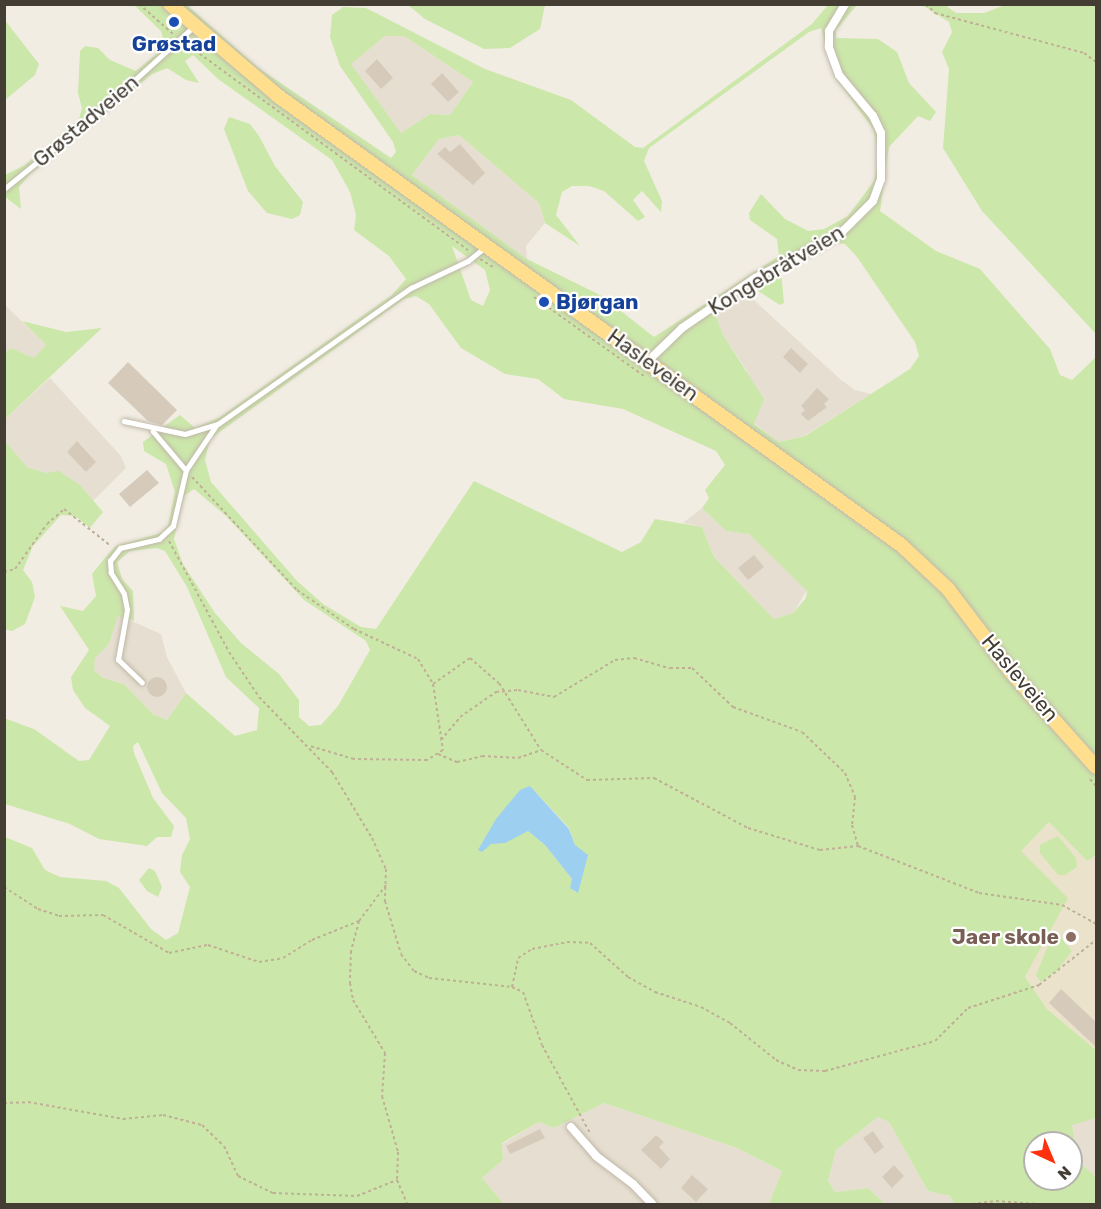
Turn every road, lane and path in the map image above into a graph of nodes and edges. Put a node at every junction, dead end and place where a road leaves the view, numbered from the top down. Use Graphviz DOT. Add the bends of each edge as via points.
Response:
graph roads {
  1 [pos="139,4"];
  2 [pos="170,4"];
  3 [pos="845,4"];
  4 [pos="926,4"];
  5 [pos="194,27"];
  6 [pos="182,40"];
  7 [pos="1096,62"];
  8 [pos="4,189"];
  9 [pos="480,250"];
  10 [pos="494,268"];
  11 [pos="529,293"];
  12 [pos="648,362"];
  13 [pos="648,379"];
  14 [pos="124,421"];
  15 [pos="218,424"];
  16 [pos="151,429"];
  17 [pos="186,470"];
  18 [pos="166,534"];
  19 [pos="116,551"];
  20 [pos="4,572"];
  21 [pos="142,683"];
  22 [pos="433,684"];
  23 [pos="505,691"];
  24 [pos="441,740"];
  25 [pos="308,745"];
  26 [pos="541,750"];
  27 [pos="438,754"];
  28 [pos="1092,772"];
  29 [pos="1096,786"];
  30 [pos="858,846"];
  31 [pos="386,885"];
  32 [pos="4,887"];
  33 [pos="359,921"];
  34 [pos="1096,924"];
  35 [pos="1096,940"];
  36 [pos="512,987"];
  37 [pos="4,1103"];
  38 [pos="571,1127"];
  39 [pos="590,1135"];
  40 [pos="397,1180"];
  41 [pos="407,1204"];
  42 [pos="652,1204"];
  43 [pos="972,1204"];
  44 [pos="1038,1204"];
  1 -- 6 [label="path"];
  2 -- 5 [label="main road, Hasleveien"];
  3 -- 12 [label="street, Kongebråtveien" via="831,25 829,46 839,75 873,116 881,133 881,179 873,201 839,236 756,278 682,328"];
  4 -- 7 [label="path" via="935,13 1084,53"];
  5 -- 6 [label="lane, Grøstadveien"];
  5 -- 9 [label="main road, Hasleveien" via="271,91"];
  6 -- 8 [label="lane, Grøstadveien"];
  6 -- 9 [label="path"];
  9 -- 10 [label="path"];
  9 -- 12 [label="main road, Hasleveien"];
  9 -- 15 [label="lane" via="464,263 411,288"];
  11 -- 13 [label="path"];
  12 -- 28 [label="main road, Hasleveien" via="871,522 929,569"];
  14 -- 16 [label="lane"];
  15 -- 16 [label="lane" via="185,434"];
  15 -- 17 [label="lane"];
  16 -- 17 [label="lane"];
  17 -- 18 [label="lane" via="177,514"];
  17 -- 22 [label="path" via="297,590 354,629 418,659"];
  18 -- 19 [label="lane"];
  18 -- 25 [label="path" via="229,652 259,697"];
  19 -- 20 [label="path" via="64,508 46,524 15,569"];
  19 -- 21 [label="lane" via="109,567 124,594 127,610 119,648 120,664"];
  22 -- 23 [label="path" via="470,658"];
  22 -- 24 [label="path"];
  23 -- 24 [label="path" via="477,702"];
  23 -- 26 [label="path"];
  23 -- 30 [label="path" via="554,697 615,660 634,658 670,668 692,668 733,707 802,732 845,773 855,797 852,825"];
  24 -- 27 [label="path" via="443,750"];
  25 -- 27 [label="path" via="354,759 427,760"];
  25 -- 31 [label="path" via="332,772 372,838 386,869"];
  26 -- 27 [label="path" via="518,758 482,756 457,762"];
  26 -- 30 [label="path" via="587,780 654,778 748,828 820,850"];
  28 -- 29 [label="path"];
  30 -- 34 [label="path" via="979,893 1062,905"];
  31 -- 33 [label="path"];
  31 -- 36 [label="path" via="391,928 401,954 414,971 429,978"];
  32 -- 33 [label="path" via="38,909 59,916 103,915 170,953 208,945 259,962 282,958 312,940"];
  33 -- 40 [label="path" via="351,951 350,983 353,1000 385,1053 382,1096 398,1152"];
  35 -- 36 [label="path" via="1040,985 968,1008 934,1041 825,1071 798,1070 776,1060 701,1006 656,992 628,977 590,944 567,942 532,949 518,958"];
  36 -- 39 [label="path" via="523,992 530,1004 542,1045"];
  37 -- 40 [label="path" via="28,1102 123,1119 163,1115 194,1123 215,1135 238,1176 273,1193 357,1196"];
  38 -- 42 [label="street" via="596,1156"];
  40 -- 41 [label="path"];
  43 -- 44 [label="path" via="996,1200"];
}
